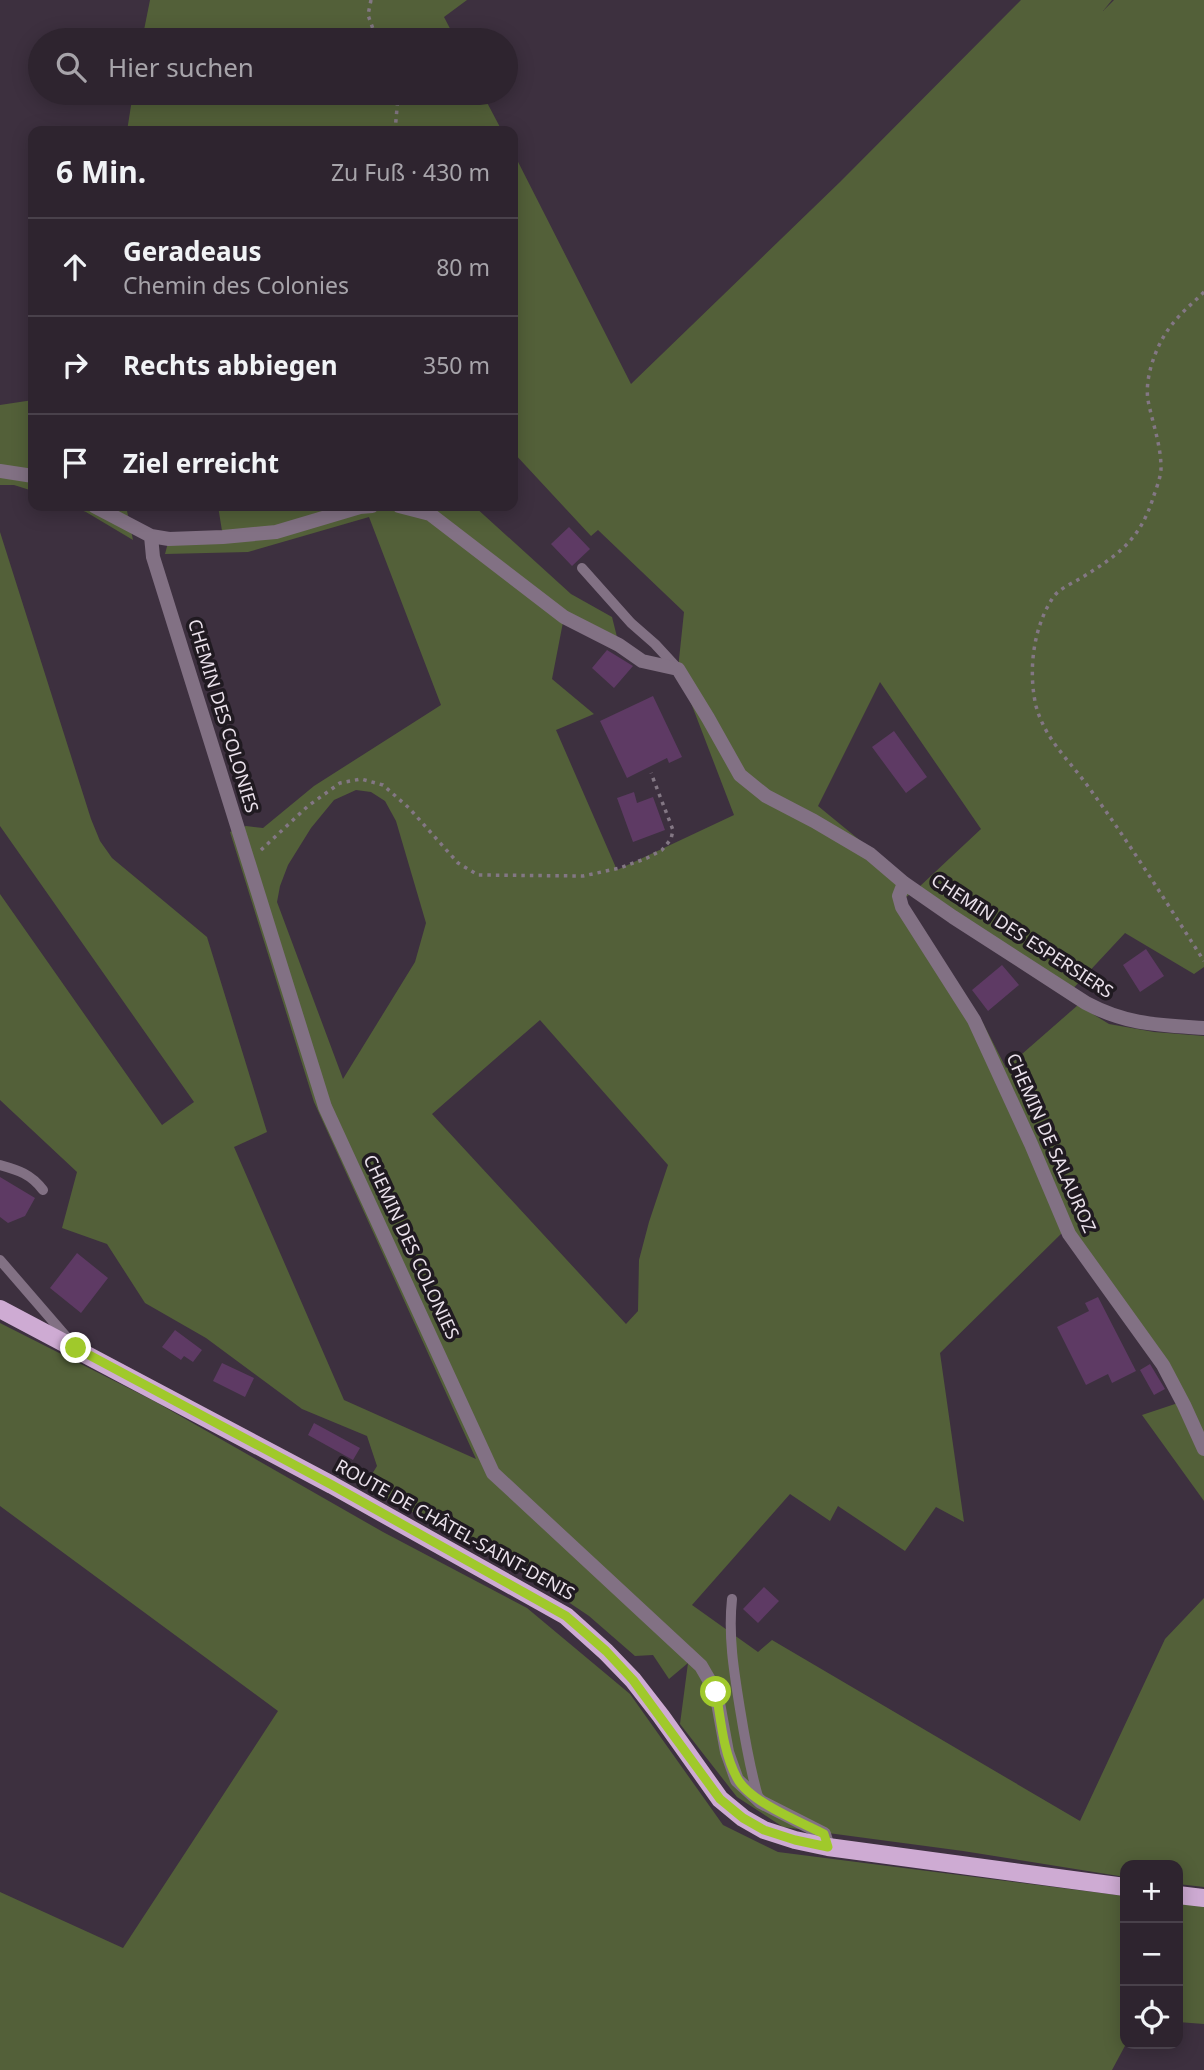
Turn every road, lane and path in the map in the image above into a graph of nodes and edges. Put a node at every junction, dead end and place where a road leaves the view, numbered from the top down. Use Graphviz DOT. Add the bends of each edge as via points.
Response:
graph roads {
  1 [pos="371,0"];
  2 [pos="373,28"];
  3 [pos="397,105"];
  4 [pos="395,126"];
  5 [pos="1204,292"];
  6 [pos="0,471"];
  7 [pos="28,475"];
  8 [pos="104,511"];
  9 [pos="347,511"];
  10 [pos="418,511"];
  11 [pos="151,536"];
  12 [pos="582,568"];
  13 [pos="678,669"];
  14 [pos="651,773"];
  15 [pos="248,860"];
  16 [pos="904,883"];
  17 [pos="1204,961"];
  18 [pos="1204,1028"];
  19 [pos="0,1165"];
  20 [pos="43,1190"];
  21 [pos="0,1260"];
  22 [pos="0,1309"];
  23 [pos="76,1348"];
  24 [pos="1204,1449"];
  25 [pos="732,1599"];
  26 [pos="759,1800"];
  27 [pos="828,1847"];
  28 [pos="1120,1886"];
  29 [pos="1183,1896"];
  30 [pos="1204,1899"];
  1 -- 2 [label="path" via="368,15"];
  3 -- 4 [label="path"];
  5 -- 17 [label="path" via="1172,323 1154,355 1148,399 1161,469 1146,521 1129,544 1055,593 1042,614 1032,677 1040,717 1057,749 1086,783"];
  6 -- 7 [label="street"];
  8 -- 11 [label="street"];
  9 -- 11 [label="street" via="276,532 210,538"];
  10 -- 13 [label="street" via="430,514 564,617 642,661"];
  11 -- 15 [label="street, CHEMIN DES COLONIES" via="153,557"];
  12 -- 13 [label="lane"];
  13 -- 16 [label="street, CHEMIN DES ESPERSIERS" via="740,775 766,796 870,854"];
  14 -- 15 [label="path" via="673,830 671,839 663,850 647,858 583,876 478,875 458,863 383,785 361,779 340,783"];
  15 -- 26 [label="street, CHEMIN DES COLONIES" via="325,1107 493,1473 701,1666 716,1692 737,1780"];
  16 -- 18 [label="street, CHEMIN DES ESPERSIERS" via="1105,1013 1134,1022"];
  16 -- 24 [label="street, CHEMIN DE SALAUROZ" via="902,907 974,1020 1069,1234 1163,1365"];
  19 -- 20 [label="lane" via="25,1173"];
  21 -- 23 [label="lane"];
  22 -- 23 [label="main road, ROUTE DE CHÂTEL-SAINT-DENIS"];
  23 -- 27 [label="main road, ROUTE DE CHÂTEL-SAINT-DENIS" via="566,1616 633,1680 720,1799 764,1830"];
  25 -- 26 [label="lane" via="734,1670 749,1767"];
  26 -- 27 [label="street, CHEMIN DES COLONIES" via="824,1834"];
  27 -- 28 [label="main road, ROUTE DE CHÂTEL-SAINT-DENIS"];
  29 -- 30 [label="main road"];
}
